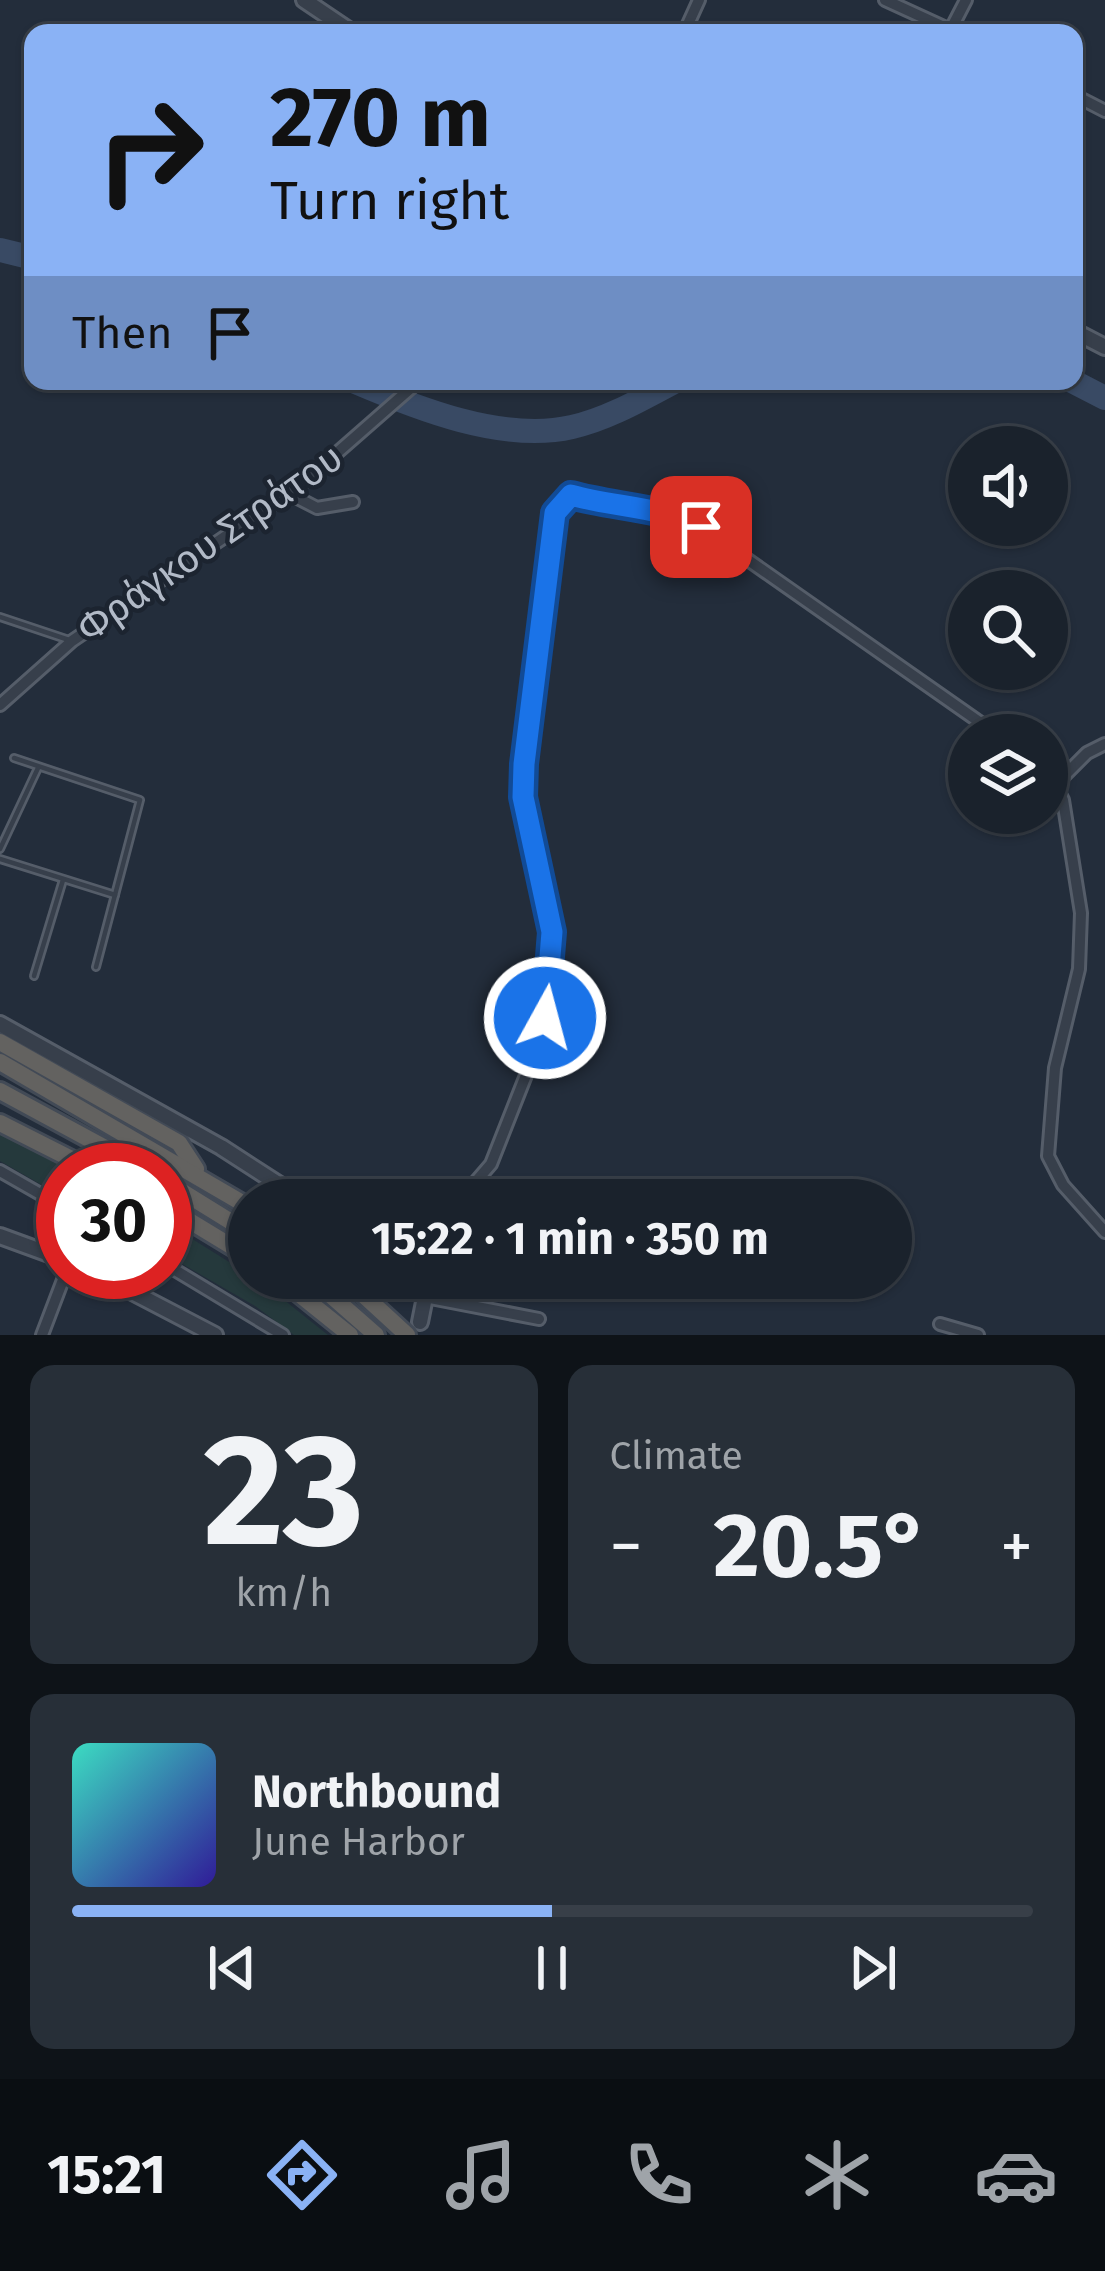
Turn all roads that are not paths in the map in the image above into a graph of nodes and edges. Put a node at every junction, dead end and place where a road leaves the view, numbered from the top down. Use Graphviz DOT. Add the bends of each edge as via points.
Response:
graph roads {
  1 [pos="304,0"];
  2 [pos="885,0"];
  3 [pos="340,24"];
  4 [pos="938,24"];
  5 [pos="408,390"];
  6 [pos="288,493"];
  7 [pos="352,502"];
  8 [pos="0,617"];
  9 [pos="72,640"];
  10 [pos="0,689"];
  11 [pos="16,690"];
  12 [pos="0,705"];
  13 [pos="968,714"];
  14 [pos="1105,744"];
  15 [pos="14,758"];
  16 [pos="39,766"];
  17 [pos="1068,773"];
  18 [pos="1068,832"];
  19 [pos="0,850"];
  20 [pos="0,859"];
  21 [pos="63,880"];
  22 [pos="116,895"];
  23 [pos="96,967"];
  24 [pos="34,976"];
  25 [pos="0,1024"];
  26 [pos="0,1042"];
  27 [pos="0,1062"];
  28 [pos="0,1090"];
  29 [pos="0,1124"];
  30 [pos="38,1143"];
  31 [pos="97,1143"];
  32 [pos="0,1172"];
  33 [pos="200,1175"];
  34 [pos="271,1179"];
  35 [pos="478,1179"];
  36 [pos="36,1192"];
  37 [pos="228,1193"];
  38 [pos="192,1198"];
  39 [pos="228,1220"];
  40 [pos="192,1222"];
  41 [pos="1105,1232"];
  42 [pos="0,1236"];
  43 [pos="228,1244"];
  44 [pos="36,1249"];
  45 [pos="192,1280"];
  46 [pos="56,1299"];
  47 [pos="146,1299"];
  48 [pos="305,1299"];
  49 [pos="335,1299"];
  50 [pos="372,1299"];
  51 [pos="424,1299"];
  52 [pos="435,1299"];
  53 [pos="538,1319"];
  54 [pos="940,1324"];
  55 [pos="409,1328"];
  56 [pos="42,1335"];
  57 [pos="215,1335"];
  58 [pos="283,1335"];
  59 [pos="350,1335"];
  60 [pos="376,1335"];
  61 [pos="978,1335"];
  1 -- 3 [label="street"];
  2 -- 4 [label="street"];
  5 -- 6 [label="street, Φράγκου Στράτου"];
  6 -- 7 [label="street" via="317,508"];
  6 -- 9 [label="street, Φράγκου Στράτου"];
  8 -- 9 [label="lane"];
  9 -- 11 [label="street, Φράγκου Στράτου"];
  10 -- 11 [label="street"];
  11 -- 12 [label="street, Φράγκου Στράτου"];
  13 -- 35 [label="street" via="682,517 563,499 555,513 523,797 552,932 548,999 534,1055"];
  14 -- 17 [label="street"];
  15 -- 16 [label="lane"];
  16 -- 19 [label="lane"];
  16 -- 22 [label="lane" via="140,800"];
  18 -- 41 [label="street" via="1080,938 1048,1156"];
  20 -- 21 [label="lane"];
  21 -- 22 [label="lane"];
  21 -- 24 [label="lane"];
  22 -- 23 [label="lane"];
  25 -- 34 [label="street"];
  26 -- 33 [label="highway" via="179,1143"];
  27 -- 33 [label="highway"];
  28 -- 31 [label="highway"];
  29 -- 30 [label="highway"];
  32 -- 36 [label="street"];
  33 -- 37 [label="highway"];
  38 -- 39 [label="highway"];
  40 -- 43 [label="highway"];
  42 -- 44 [label="street"];
  45 -- 58 [label="street"];
  46 -- 56 [label="street"];
  47 -- 57 [label="street"];
  48 -- 59 [label="highway"];
  49 -- 60 [label="highway"];
  50 -- 55 [label="highway"];
  51 -- 55 [label="street"];
  52 -- 53 [label="street"];
  54 -- 61 [label="street"];
}
